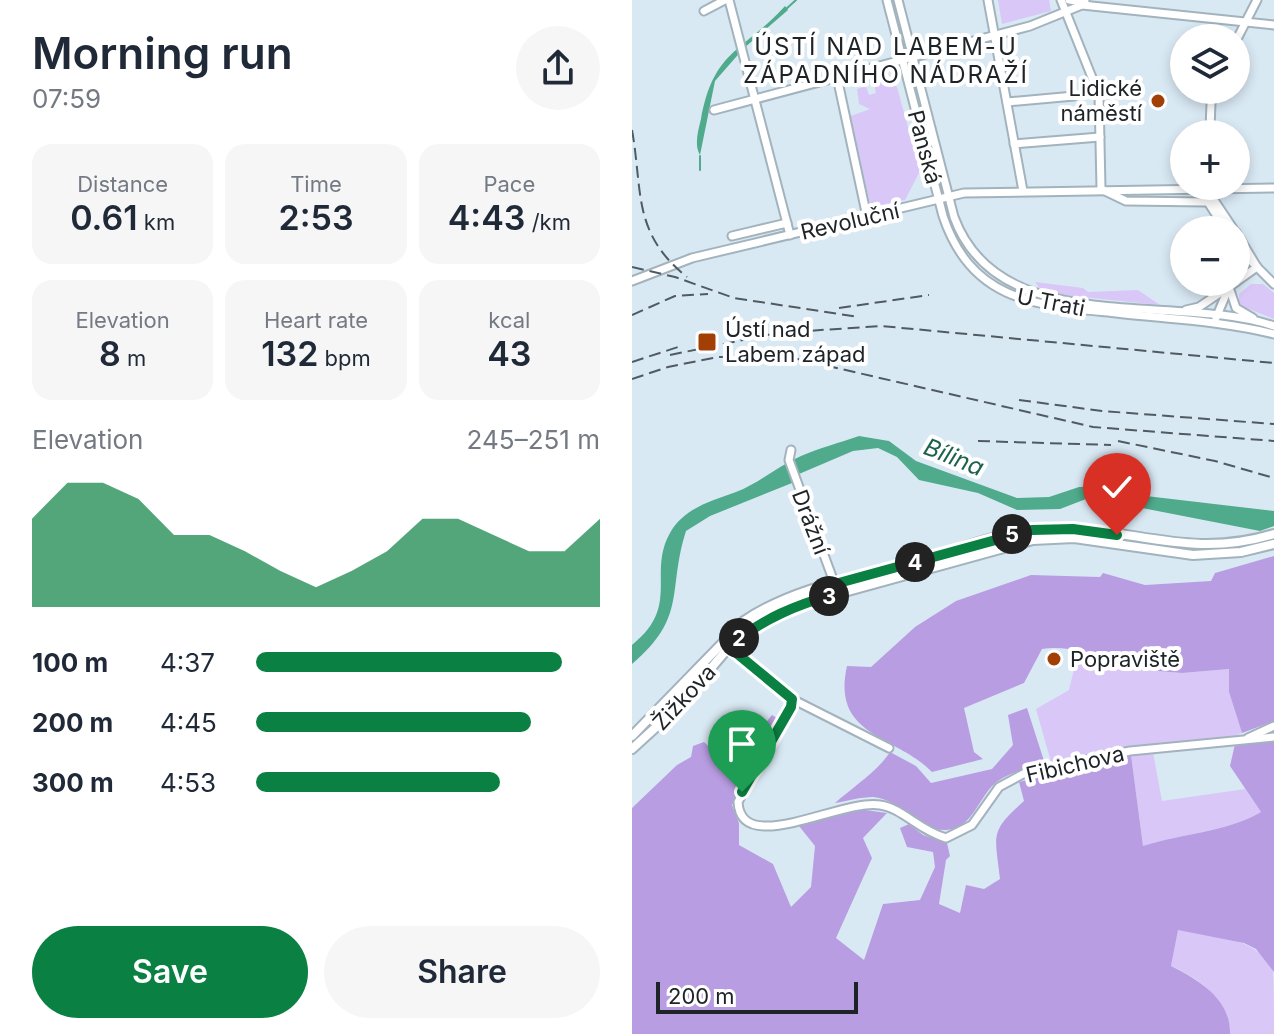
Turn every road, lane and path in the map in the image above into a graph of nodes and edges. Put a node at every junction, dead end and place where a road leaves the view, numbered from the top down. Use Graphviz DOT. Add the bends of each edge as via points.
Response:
graph roads {
  1 [pos="727,0"];
  2 [pos="887,0"];
  3 [pos="898,0"];
  4 [pos="988,0"];
  5 [pos="1061,0"];
  6 [pos="1069,0"];
  7 [pos="1152,0"];
  8 [pos="1257,0"];
  9 [pos="1115,7"];
  10 [pos="704,11"];
  11 [pos="1066,12"];
  12 [pos="1150,12"];
  13 [pos="1245,22"];
  14 [pos="1274,25"];
  15 [pos="995,35"];
  16 [pos="912,57"];
  17 [pos="902,60"];
  18 [pos="837,77"];
  19 [pos="1074,96"];
  20 [pos="755,99"];
  21 [pos="1007,102"];
  22 [pos="714,110"];
  23 [pos="1100,137"];
  24 [pos="1014,144"];
  25 [pos="1274,188"];
  26 [pos="1101,189"];
  27 [pos="1170,189"];
  28 [pos="1250,189"];
  29 [pos="1023,191"];
  30 [pos="949,198"];
  31 [pos="1213,200"];
  32 [pos="1225,200"];
  33 [pos="939,201"];
  34 [pos="1207,202"];
  35 [pos="1223,213"];
  36 [pos="1216,216"];
  37 [pos="1225,216"];
  38 [pos="867,217"];
  39 [pos="787,223"];
  40 [pos="790,235"];
  41 [pos="732,236"];
  42 [pos="1250,256"];
  43 [pos="1250,260"];
  44 [pos="1257,267"];
  45 [pos="1250,272"];
  46 [pos="632,281"];
  47 [pos="1274,284"];
  48 [pos="1215,296"];
  49 [pos="1227,296"];
  50 [pos="1234,296"];
  51 [pos="1180,311"];
  52 [pos="1216,320"];
  53 [pos="1259,321"];
  54 [pos="1274,326"];
  55 [pos="1274,334"];
  56 [pos="791,450"];
  57 [pos="1050,533"];
  58 [pos="1274,534"];
  59 [pos="1274,544"];
  60 [pos="837,589"];
  61 [pos="729,647"];
  62 [pos="792,699"];
  63 [pos="1274,726"];
  64 [pos="632,736"];
  65 [pos="1274,737"];
  66 [pos="1248,738"];
  67 [pos="889,748"];
  68 [pos="632,749"];
  1 -- 10 [label="street"];
  1 -- 20 [label="street"];
  2 -- 17 [label="street, Panská"];
  3 -- 16 [label="street, Panská"];
  4 -- 15 [label="street"];
  5 -- 11 [label="street"];
  6 -- 9 [label="street"];
  7 -- 12 [label="street"];
  8 -- 13 [label="street"];
  9 -- 11 [label="street" via="1082,5"];
  9 -- 12 [label="street"];
  11 -- 15 [label="street"];
  11 -- 23 [label="street" via="1099,95"];
  12 -- 13 [label="street"];
  13 -- 14 [label="street"];
  15 -- 16 [label="street"];
  15 -- 21 [label="street"];
  16 -- 17 [label="street"];
  16 -- 30 [label="street, Panská"];
  17 -- 18 [label="street"];
  17 -- 33 [label="street, Panská"];
  18 -- 20 [label="street"];
  18 -- 38 [label="street"];
  19 -- 21 [label="street"];
  20 -- 22 [label="street"];
  20 -- 39 [label="street"];
  21 -- 24 [label="street"];
  23 -- 24 [label="street"];
  23 -- 26 [label="street"];
  24 -- 29 [label="street"];
  25 -- 28 [label="street, Revoluční"];
  26 -- 27 [label="street, Revoluční"];
  26 -- 29 [label="street, Revoluční"];
  26 -- 34 [label="street, Revoluční" via="1126,201"];
  29 -- 30 [label="street, Revoluční"];
  30 -- 33 [label="street, Revoluční"];
  30 -- 51 [label="street, U Trati" via="968,248 1012,285 1049,297"];
  31 -- 35 [label="street"];
  32 -- 35 [label="street"];
  33 -- 38 [label="street, Revoluční"];
  33 -- 52 [label="street, U Trati" via="962,257 984,280 1014,297 1052,306"];
  34 -- 36 [label="street"];
  35 -- 37 [label="street"];
  38 -- 40 [label="street, Revoluční"];
  39 -- 40 [label="street"];
  39 -- 41 [label="street, Revoluční"];
  40 -- 46 [label="street, Revoluční" via="671,264"];
  42 -- 44 [label="street"];
  43 -- 44 [label="street"];
  44 -- 45 [label="street, U Trati"];
  44 -- 47 [label="street"];
  48 -- 51 [label="street, U Trati"];
  49 -- 52 [label="street, U Trati"];
  50 -- 53 [label="street, U Trati" via="1236,308"];
  51 -- 52 [label="street, U Trati"];
  52 -- 53 [label="street, U Trati"];
  52 -- 55 [label="street, U Trati"];
  53 -- 54 [label="street, U Trati"];
  56 -- 60 [label="street, Drážní" via="789,460"];
  57 -- 58 [label="main road" via="1195,546"];
  57 -- 59 [label="main road" via="1193,555"];
  57 -- 60 [label="main road, Žižkova" via="997,538"];
  60 -- 61 [label="main road, Žižkova" via="782,611"];
  60 -- 64 [label="main road, Žižkova" via="779,602 744,621"];
  61 -- 62 [label="street"];
  61 -- 68 [label="main road, Žižkova" via="678,707"];
  62 -- 66 [label="street, Fibichova" via="738,802 746,824 754,827 862,803 883,805 925,832 946,838 972,825 999,787 1025,773 1130,751"];
  62 -- 67 [label="street"];
  63 -- 66 [label="street, Fibichova"];
  65 -- 66 [label="street, Fibichova"];
}
